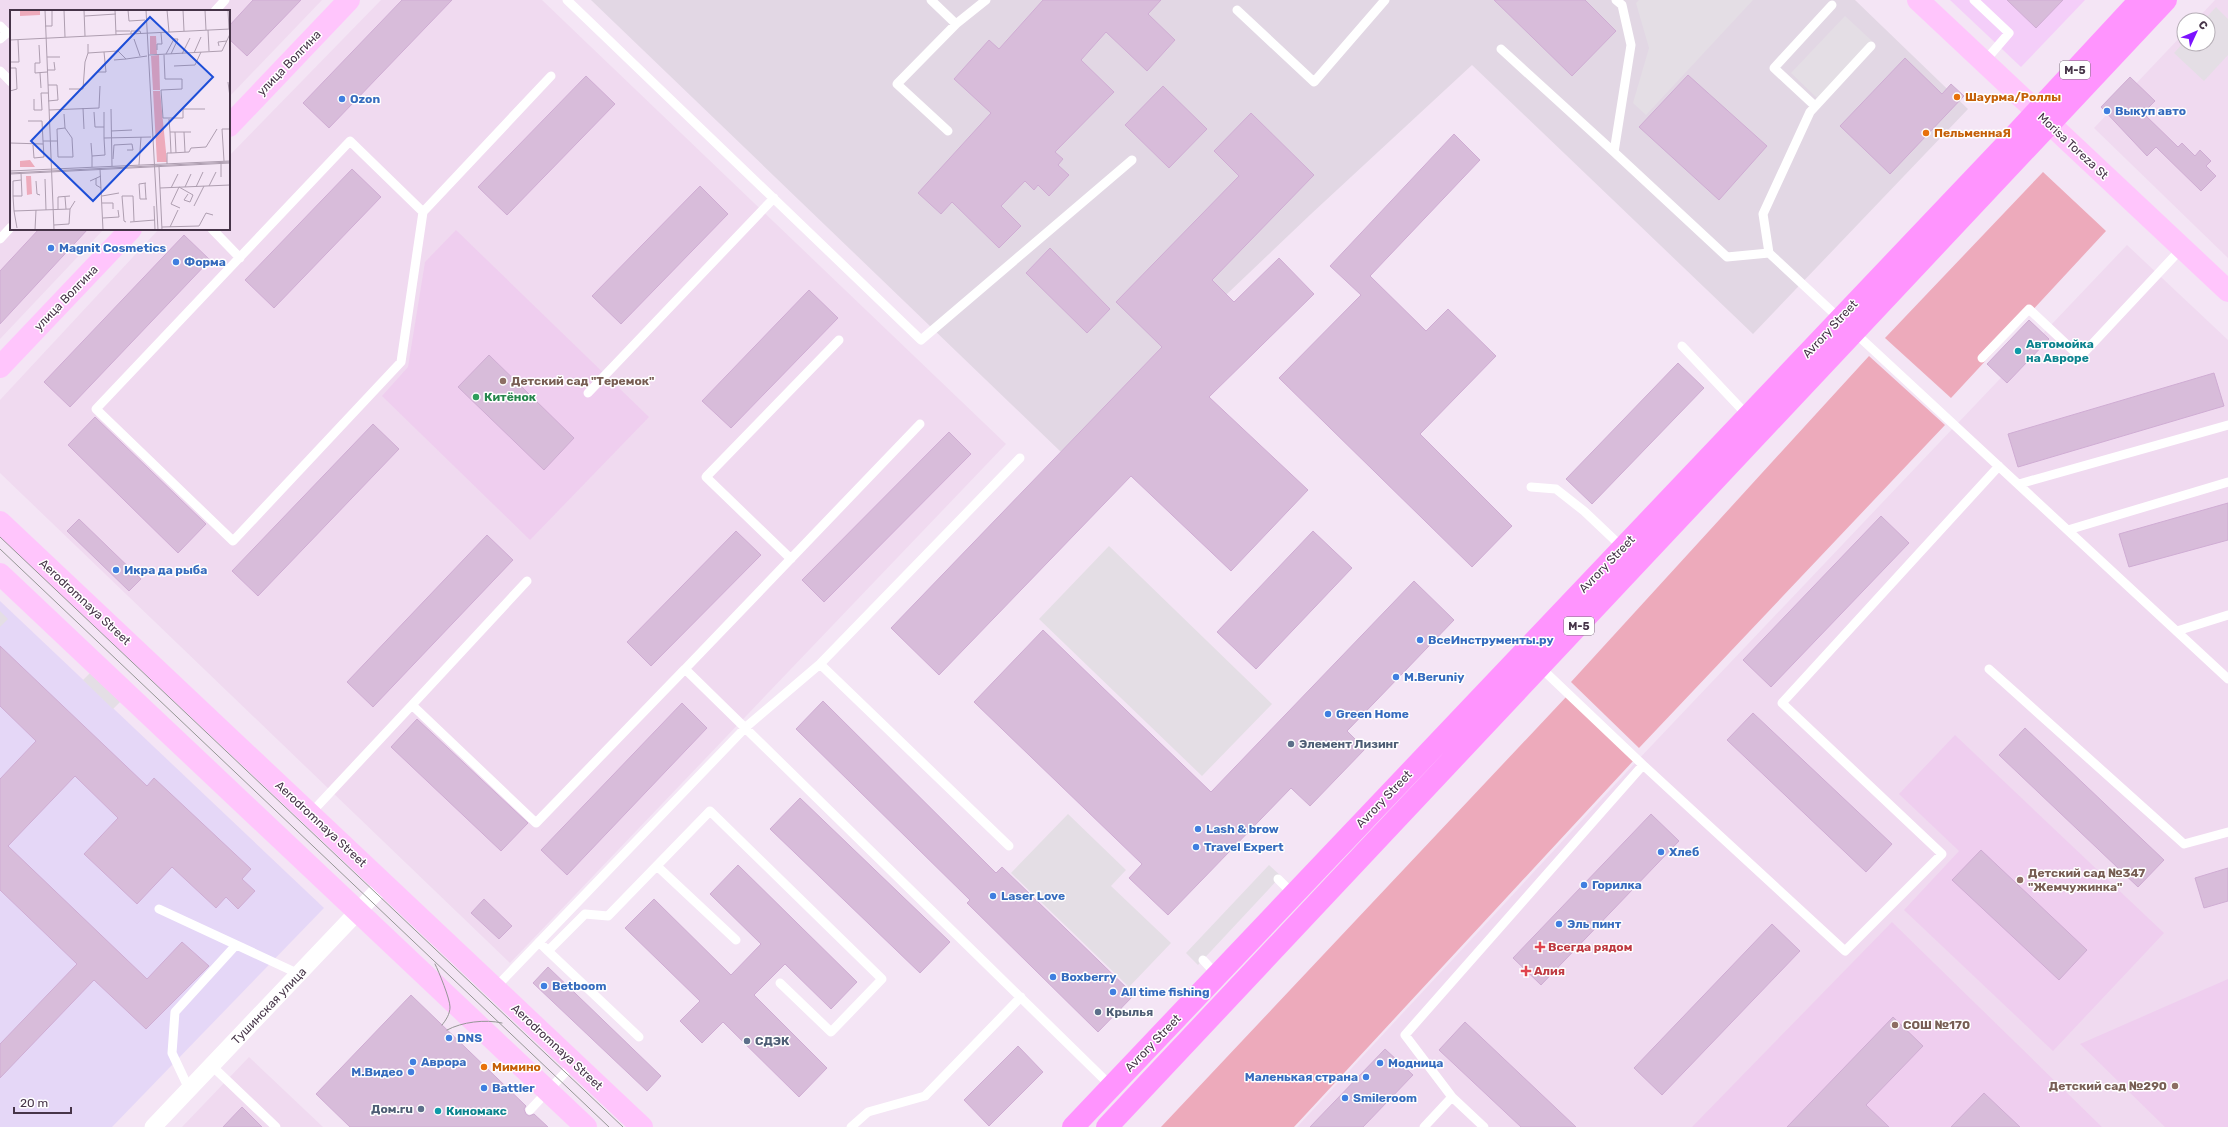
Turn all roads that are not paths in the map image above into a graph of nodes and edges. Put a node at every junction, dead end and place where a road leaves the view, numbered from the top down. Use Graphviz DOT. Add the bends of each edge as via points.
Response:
graph roads {
  1 [pos="226,0"];
  2 [pos="349,0"];
  3 [pos="567,0"];
  4 [pos="931,0"];
  5 [pos="986,0"];
  6 [pos="1385,0"];
  7 [pos="1616,0"];
  8 [pos="1918,0"];
  9 [pos="1974,0"];
  10 [pos="2140,0"];
  11 [pos="2166,0"];
  12 [pos="1832,5"];
  13 [pos="216,10"];
  14 [pos="1237,10"];
  15 [pos="956,24"];
  16 [pos="0,26"];
  17 [pos="0,39"];
  18 [pos="1871,46"];
  19 [pos="1501,50"];
  20 [pos="1984,62"];
  21 [pos="0,72"];
  22 [pos="551,76"];
  23 [pos="10,81"];
  24 [pos="1815,106"];
  25 [pos="2043,118"];
  26 [pos="230,125"];
  27 [pos="948,131"];
  28 [pos="1614,152"];
  29 [pos="1132,160"];
  30 [pos="774,198"];
  31 [pos="423,212"];
  32 [pos="10,228"];
  33 [pos="130,230"];
  34 [pos="213,230"];
  35 [pos="0,239"];
  36 [pos="2182,248"];
  37 [pos="1769,253"];
  38 [pos="240,258"];
  39 [pos="2228,291"];
  40 [pos="1847,326"];
  41 [pos="839,340"];
  42 [pos="1682,346"];
  43 [pos="1982,358"];
  44 [pos="0,367"];
  45 [pos="588,393"];
  46 [pos="1748,416"];
  47 [pos="920,424"];
  48 [pos="2228,425"];
  49 [pos="1020,458"];
  50 [pos="1999,466"];
  51 [pos="2228,482"];
  52 [pos="2019,484"];
  53 [pos="1531,487"];
  54 [pos="0,522"];
  55 [pos="2068,530"];
  56 [pos="1623,548"];
  57 [pos="791,559"];
  58 [pos="0,574"];
  59 [pos="527,582"];
  60 [pos="2228,615"];
  61 [pos="2178,631"];
  62 [pos="820,664"];
  63 [pos="1540,667"];
  64 [pos="684,669"];
  65 [pos="1990,669"];
  66 [pos="2228,679"];
  67 [pos="412,706"];
  68 [pos="746,726"];
  69 [pos="1643,765"];
  70 [pos="310,814"];
  71 [pos="2228,832"];
  72 [pos="1009,846"];
  73 [pos="657,866"];
  74 [pos="1278,879"];
  75 [pos="384,884"];
  76 [pos="1294,895"];
  77 [pos="159,909"];
  78 [pos="358,911"];
  79 [pos="736,940"];
  80 [pos="539,942"];
  81 [pos="236,945"];
  82 [pos="548,951"];
  83 [pos="299,974"];
  84 [pos="780,983"];
  85 [pos="495,988"];
  86 [pos="1020,997"];
  87 [pos="639,1037"];
  88 [pos="574,1063"];
  89 [pos="212,1066"];
  90 [pos="1112,1086"];
  91 [pos="189,1089"];
  92 [pos="548,1091"];
  93 [pos="1452,1097"];
  94 [pos="530,1110"];
  95 [pos="153,1127"];
  96 [pos="276,1127"];
  97 [pos="586,1127"];
  98 [pos="642,1127"];
  99 [pos="851,1127"];
  100 [pos="1073,1127"];
  101 [pos="1107,1127"];
  102 [pos="1424,1127"];
  103 [pos="1484,1127"];
  1 -- 13 [label="lane"];
  2 -- 26 [label="main road, улица Волгина"];
  3 -- 30 [label="lane"];
  4 -- 15 [label="lane"];
  5 -- 15 [label="lane"];
  6 -- 14 [label="lane" via="1314,82"];
  7 -- 28 [label="lane" via="1622,5 1631,45"];
  8 -- 20 [label="main road, Morisa Toreza St"];
  9 -- 20 [label="lane" via="2009,33"];
  10 -- 25 [label="main road, Avrory Street / М-5"];
  11 -- 25 [label="main road, Avrory Street / М-5"];
  12 -- 24 [label="lane" via="1774,68"];
  15 -- 27 [label="lane" via="897,84"];
  16 -- 17 [label="lane" via="6,33"];
  18 -- 24 [label="lane"];
  19 -- 28 [label="lane"];
  20 -- 25 [label="main road, Morisa Toreza St"];
  21 -- 23 [label="lane"];
  22 -- 31 [label="lane"];
  24 -- 37 [label="lane" via="1764,214"];
  25 -- 36 [label="main road, Morisa Toreza St"];
  25 -- 40 [label="main road, Avrory Street / М-5"];
  28 -- 37 [label="lane" via="1727,256"];
  29 -- 30 [label="lane" via="921,340"];
  30 -- 45 [label="lane"];
  31 -- 38 [label="lane" via="350,141"];
  31 -- 38 [label="lane" via="401,362 233,541 96,409"];
  32 -- 35 [label="lane"];
  33 -- 44 [label="main road, улица Волгина"];
  34 -- 38 [label="lane"];
  36 -- 39 [label="main road, Morisa Toreza St"];
  36 -- 43 [label="lane" via="2080,357 2029,309"];
  37 -- 40 [label="lane"];
  40 -- 46 [label="main road, Avrory Street / М-5"];
  40 -- 50 [label="lane"];
  40 -- 63 [label="main road, Avrory Street / М-5"];
  41 -- 57 [label="lane" via="706,477"];
  42 -- 46 [label="lane"];
  46 -- 56 [label="main road, Avrory Street / М-5"];
  47 -- 57 [label="lane"];
  48 -- 52 [label="lane"];
  49 -- 62 [label="lane"];
  50 -- 52 [label="lane"];
  50 -- 69 [label="lane" via="1782,704 1942,854 1845,951"];
  51 -- 55 [label="lane"];
  52 -- 55 [label="lane"];
  53 -- 56 [label="lane" via="1556,489"];
  54 -- 70 [label="main road, Aerodromnaya Street"];
  55 -- 61 [label="lane"];
  56 -- 76 [label="main road, Avrory Street / М-5"];
  57 -- 64 [label="lane"];
  58 -- 78 [label="main road"];
  59 -- 67 [label="lane"];
  60 -- 61 [label="lane"];
  61 -- 66 [label="lane"];
  62 -- 68 [label="lane"];
  62 -- 72 [label="lane"];
  63 -- 69 [label="lane"];
  63 -- 101 [label="main road, Avrory Street / М-5"];
  64 -- 67 [label="lane" via="536,823"];
  64 -- 68 [label="lane"];
  65 -- 71 [label="lane" via="2184,844"];
  67 -- 70 [label="lane"];
  68 -- 80 [label="lane"];
  68 -- 86 [label="lane"];
  69 -- 93 [label="lane" via="1405,1035"];
  70 -- 75 [label="main road, Aerodromnaya Street"];
  73 -- 79 [label="lane"];
  73 -- 82 [label="lane" via="608,916 585,914"];
  73 -- 84 [label="lane" via="710,811 882,979 831,1032"];
  74 -- 76 [label="lane"];
  75 -- 78 [label="street, Тушинская улица"];
  75 -- 85 [label="main road, Aerodromnaya Street"];
  76 -- 90 [label="main road, Avrory Street / М-5" via="1210,967"];
  77 -- 81 [label="lane"];
  78 -- 83 [label="street, Тушинская улица"];
  78 -- 92 [label="main road"];
  80 -- 82 [label="lane"];
  80 -- 85 [label="lane"];
  81 -- 83 [label="lane"];
  81 -- 91 [label="lane" via="175,1012 172,1053"];
  82 -- 87 [label="lane"];
  83 -- 89 [label="street, Тушинская улица"];
  85 -- 88 [label="main road, Aerodromnaya Street"];
  86 -- 90 [label="lane"];
  86 -- 99 [label="lane" via="925,1096 868,1112"];
  88 -- 92 [label="lane"];
  88 -- 98 [label="main road, Aerodromnaya Street"];
  89 -- 91 [label="street, Тушинская улица"];
  89 -- 96 [label="lane"];
  90 -- 100 [label="main road, Avrory Street / М-5"];
  91 -- 95 [label="street, Тушинская улица"];
  92 -- 94 [label="lane"];
  92 -- 97 [label="main road"];
  93 -- 102 [label="lane"];
  93 -- 103 [label="lane"];
}
